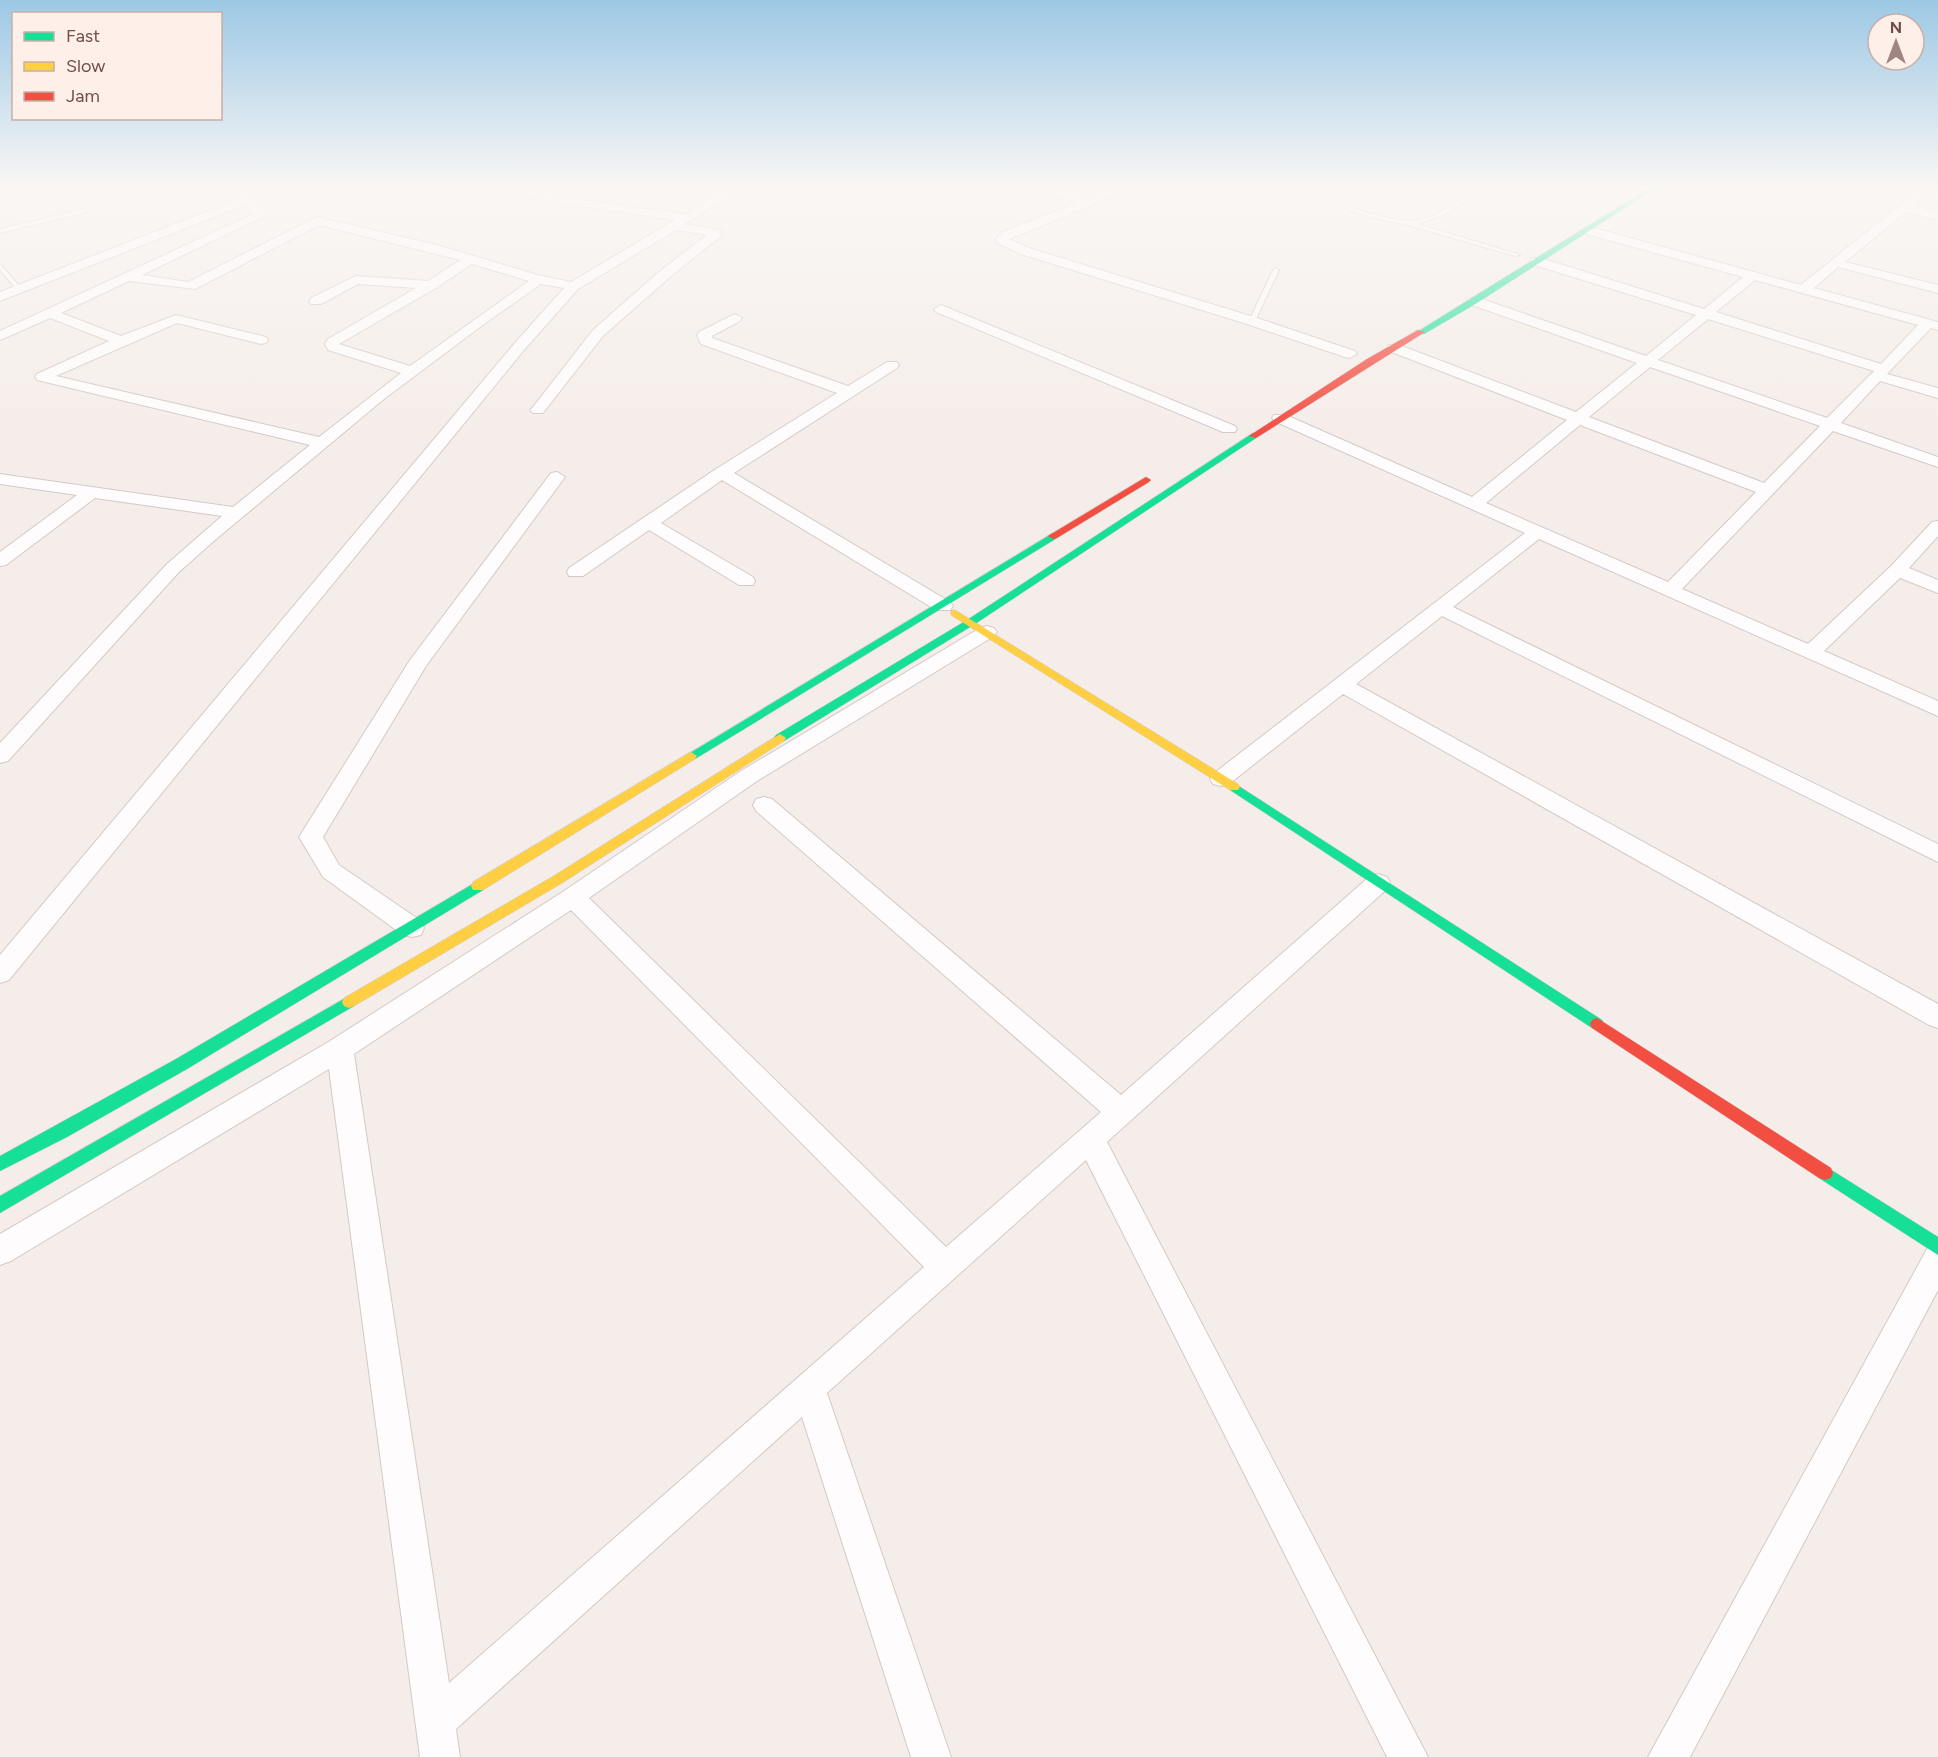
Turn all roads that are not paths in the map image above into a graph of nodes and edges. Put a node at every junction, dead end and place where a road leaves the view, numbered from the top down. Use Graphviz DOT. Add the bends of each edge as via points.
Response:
graph roads {
  1 [pos="3,270"];
  2 [pos="68,270"];
  3 [pos="141,270"];
  4 [pos="221,270"];
  5 [pos="454,270"];
  6 [pos="507,270"];
  7 [pos="600,270"];
  8 [pos="669,270"];
  9 [pos="1087,270"];
  10 [pos="1276,270"];
  11 [pos="1522,270"];
  12 [pos="1565,270"];
  13 [pos="1735,270"];
  14 [pos="1827,270"];
  15 [pos="1866,270"];
  16 [pos="1753,275"];
  17 [pos="126,277"];
  18 [pos="540,279"];
  19 [pos="431,285"];
  20 [pos="190,286"];
  21 [pos="573,286"];
  22 [pos="1936,286"];
  23 [pos="19,289"];
  24 [pos="210,289"];
  25 [pos="1804,289"];
  26 [pos="0,297"];
  27 [pos="316,301"];
  28 [pos="1474,301"];
  29 [pos="941,309"];
  30 [pos="49,313"];
  31 [pos="1706,314"];
  32 [pos="735,318"];
  33 [pos="1252,321"];
  34 [pos="1933,325"];
  35 [pos="0,336"];
  36 [pos="261,340"];
  37 [pos="121,341"];
  38 [pos="1394,348"];
  39 [pos="1355,351"];
  40 [pos="1648,361"];
  41 [pos="891,365"];
  42 [pos="1330,367"];
  43 [pos="411,371"];
  44 [pos="1880,373"];
  45 [pos="849,392"];
  46 [pos="1938,393"];
  47 [pos="538,410"];
  48 [pos="1280,418"];
  49 [pos="1578,419"];
  50 [pos="1831,425"];
  51 [pos="1234,426"];
  52 [pos="1213,439"];
  53 [pos="322,442"];
  54 [pos="1938,462"];
  55 [pos="722,473"];
  56 [pos="1157,474"];
  57 [pos="557,477"];
  58 [pos="0,479"];
  59 [pos="1766,490"];
  60 [pos="92,492"];
  61 [pos="1474,504"];
  62 [pos="237,513"];
  63 [pos="649,523"];
  64 [pos="1938,526"];
  65 [pos="1537,532"];
  66 [pos="0,561"];
  67 [pos="1897,570"];
  68 [pos="576,573"];
  69 [pos="746,580"];
  70 [pos="1938,586"];
  71 [pos="1670,591"];
  72 [pos="942,606"];
  73 [pos="1440,608"];
  74 [pos="979,627"];
  75 [pos="1810,652"];
  76 [pos="1343,685"];
  77 [pos="1938,709"];
  78 [pos="10,735"];
  79 [pos="0,756"];
  80 [pos="1221,779"];
  81 [pos="764,805"];
  82 [pos="1938,854"];
  83 [pos="1378,883"];
  84 [pos="573,897"];
  85 [pos="412,928"];
  86 [pos="0,973"];
  87 [pos="1938,1017"];
  88 [pos="340,1049"];
  89 [pos="1120,1111"];
  90 [pos="81,1122"];
  91 [pos="1090,1138"];
  92 [pos="12,1140"];
  93 [pos="0,1164"];
  94 [pos="0,1205"];
  95 [pos="1938,1247"];
  96 [pos="0,1251"];
  97 [pos="1938,1259"];
  98 [pos="945,1268"];
  99 [pos="809,1388"];
  100 [pos="438,1738"];
  101 [pos="931,1757"];
  102 [pos="1408,1757"];
  103 [pos="1668,1757"];
  1 -- 23 [label="lane"];
  2 -- 23 [label="street"];
  3 -- 17 [label="street"];
  4 -- 20 [label="street"];
  5 -- 19 [label="street"];
  6 -- 18 [label="street"];
  7 -- 21 [label="street"];
  8 -- 47 [label="street" via="598,333"];
  9 -- 33 [label="street"];
  10 -- 33 [label="lane"];
  11 -- 28 [label="street"];
  12 -- 31 [label="street"];
  13 -- 16 [label="street"];
  14 -- 25 [label="street"];
  15 -- 22 [label="street"];
  16 -- 25 [label="street"];
  16 -- 31 [label="street"];
  17 -- 20 [label="street"];
  17 -- 30 [label="street"];
  18 -- 21 [label="street"];
  18 -- 43 [label="street"];
  19 -- 27 [label="street" via="356,280"];
  19 -- 43 [label="street" via="332,344"];
  20 -- 24 [label="street"];
  21 -- 86 [label="street"];
  23 -- 26 [label="street"];
  25 -- 34 [label="street"];
  28 -- 38 [label="street"];
  28 -- 40 [label="street"];
  29 -- 51 [label="street"];
  30 -- 35 [label="street"];
  30 -- 37 [label="street"];
  31 -- 40 [label="street"];
  31 -- 44 [label="street"];
  32 -- 45 [label="street" via="704,335 706,341"];
  33 -- 39 [label="street"];
  34 -- 44 [label="street"];
  36 -- 37 [label="street" via="176,319"];
  37 -- 53 [label="street" via="42,377"];
  38 -- 48 [label="street"];
  38 -- 49 [label="street"];
  39 -- 42 [label="street"];
  40 -- 49 [label="street"];
  40 -- 50 [label="street"];
  41 -- 45 [label="street"];
  43 -- 53 [label="street"];
  44 -- 46 [label="street"];
  44 -- 50 [label="street"];
  45 -- 55 [label="street"];
  48 -- 61 [label="street"];
  48 -- 74 [label="street"];
  49 -- 59 [label="street"];
  49 -- 61 [label="street"];
  50 -- 54 [label="street"];
  50 -- 59 [label="street"];
  51 -- 52 [label="street"];
  53 -- 62 [label="street"];
  55 -- 63 [label="street"];
  55 -- 72 [label="street"];
  56 -- 72 [label="street"];
  57 -- 85 [label="street" via="417,664 311,837 330,872"];
  58 -- 60 [label="street"];
  59 -- 71 [label="street"];
  60 -- 62 [label="street"];
  60 -- 66 [label="street"];
  61 -- 65 [label="street"];
  62 -- 78 [label="street" via="173,568"];
  63 -- 68 [label="street"];
  63 -- 69 [label="street"];
  64 -- 67 [label="street"];
  65 -- 71 [label="street"];
  65 -- 73 [label="street"];
  67 -- 70 [label="street"];
  67 -- 75 [label="street"];
  71 -- 75 [label="street"];
  72 -- 74 [label="street"];
  72 -- 85 [label="street"];
  73 -- 76 [label="street"];
  73 -- 82 [label="street"];
  74 -- 80 [label="street"];
  74 -- 84 [label="street" via="749,776"];
  74 -- 94 [label="street" via="722,773 557,880"];
  75 -- 77 [label="street"];
  76 -- 80 [label="street"];
  76 -- 87 [label="street"];
  78 -- 79 [label="street"];
  80 -- 83 [label="street"];
  81 -- 89 [label="street"];
  83 -- 89 [label="street"];
  83 -- 95 [label="street"];
  84 -- 88 [label="street"];
  84 -- 98 [label="street"];
  85 -- 90 [label="street"];
  88 -- 96 [label="street"];
  88 -- 100 [label="street"];
  89 -- 91 [label="street"];
  90 -- 92 [label="street"];
  90 -- 93 [label="street"];
  91 -- 98 [label="street"];
  91 -- 102 [label="street"];
  97 -- 103 [label="street"];
  98 -- 99 [label="street"];
  99 -- 100 [label="street"];
  99 -- 101 [label="street"];
}
